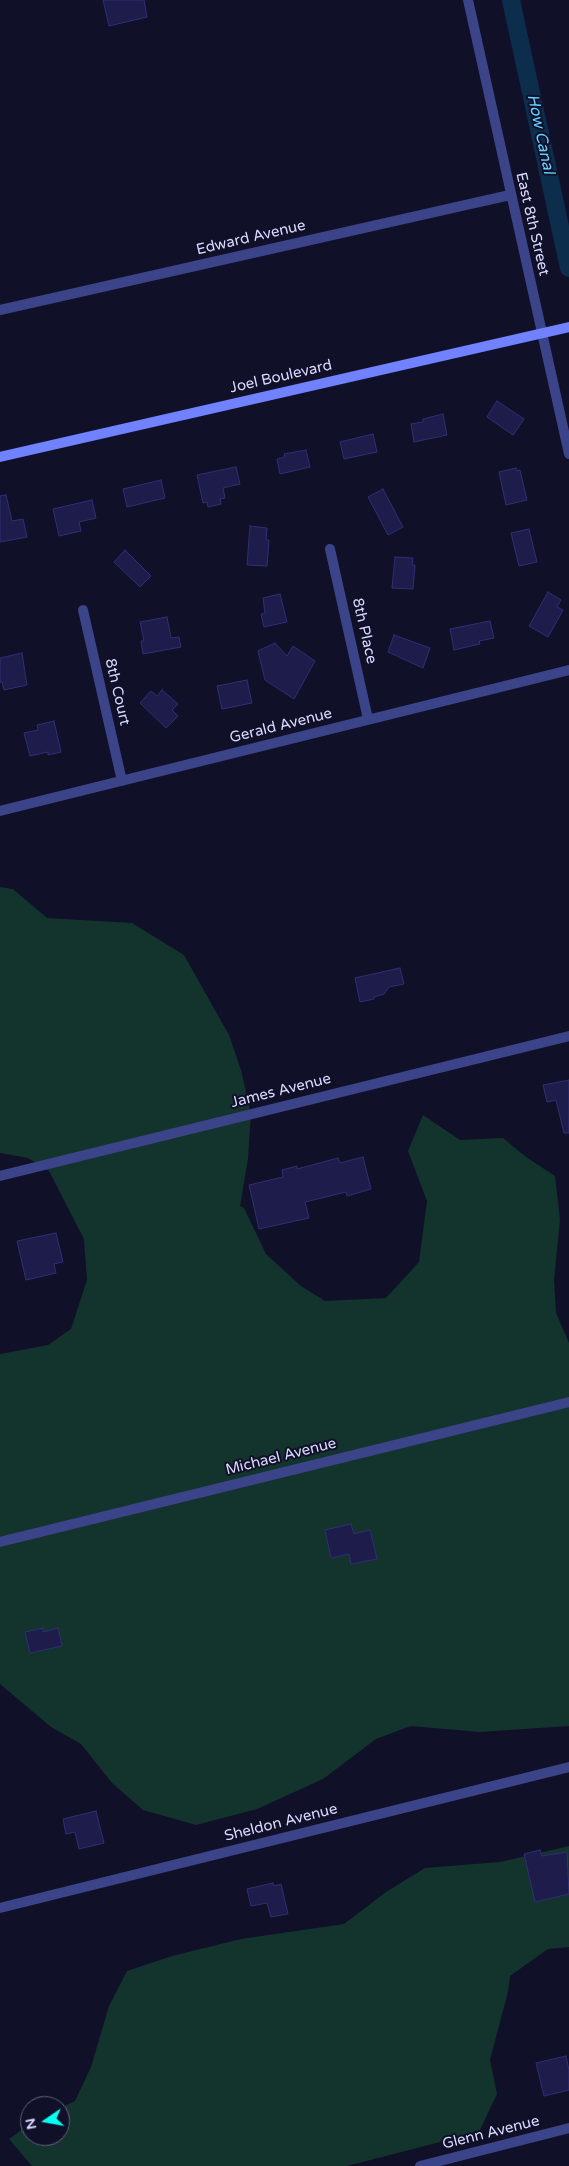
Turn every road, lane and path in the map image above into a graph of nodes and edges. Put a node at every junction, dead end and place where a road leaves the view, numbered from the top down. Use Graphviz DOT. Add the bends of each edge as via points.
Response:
graph roads {
  1 [pos="468,0"];
  2 [pos="510,195"];
  3 [pos="0,310"];
  4 [pos="569,327"];
  5 [pos="541,334"];
  6 [pos="569,454"];
  7 [pos="0,457"];
  8 [pos="330,550"];
  9 [pos="83,610"];
  10 [pos="569,670"];
  11 [pos="368,719"];
  12 [pos="122,781"];
  13 [pos="0,811"];
  14 [pos="569,1036"];
  15 [pos="0,1176"];
  16 [pos="569,1402"];
  17 [pos="0,1542"];
  18 [pos="569,1767"];
  19 [pos="0,1908"];
  20 [pos="569,2128"];
  21 [pos="420,2166"];
  1 -- 2 [label="street, East 8th Street"];
  2 -- 3 [label="street, Edward Avenue"];
  2 -- 5 [label="street, East 8th Street"];
  4 -- 5 [label="main road, Joel Boulevard"];
  5 -- 6 [label="street, East 8th Street"];
  5 -- 7 [label="main road, Joel Boulevard"];
  8 -- 11 [label="street, 8th Place"];
  9 -- 12 [label="street, 8th Court"];
  10 -- 11 [label="street, Gerald Avenue"];
  11 -- 12 [label="street, Gerald Avenue"];
  12 -- 13 [label="street, Gerald Avenue"];
  14 -- 15 [label="street, James Avenue"];
  16 -- 17 [label="street, Michael Avenue"];
  18 -- 19 [label="street, Sheldon Avenue"];
  20 -- 21 [label="street, Glenn Avenue"];
}
